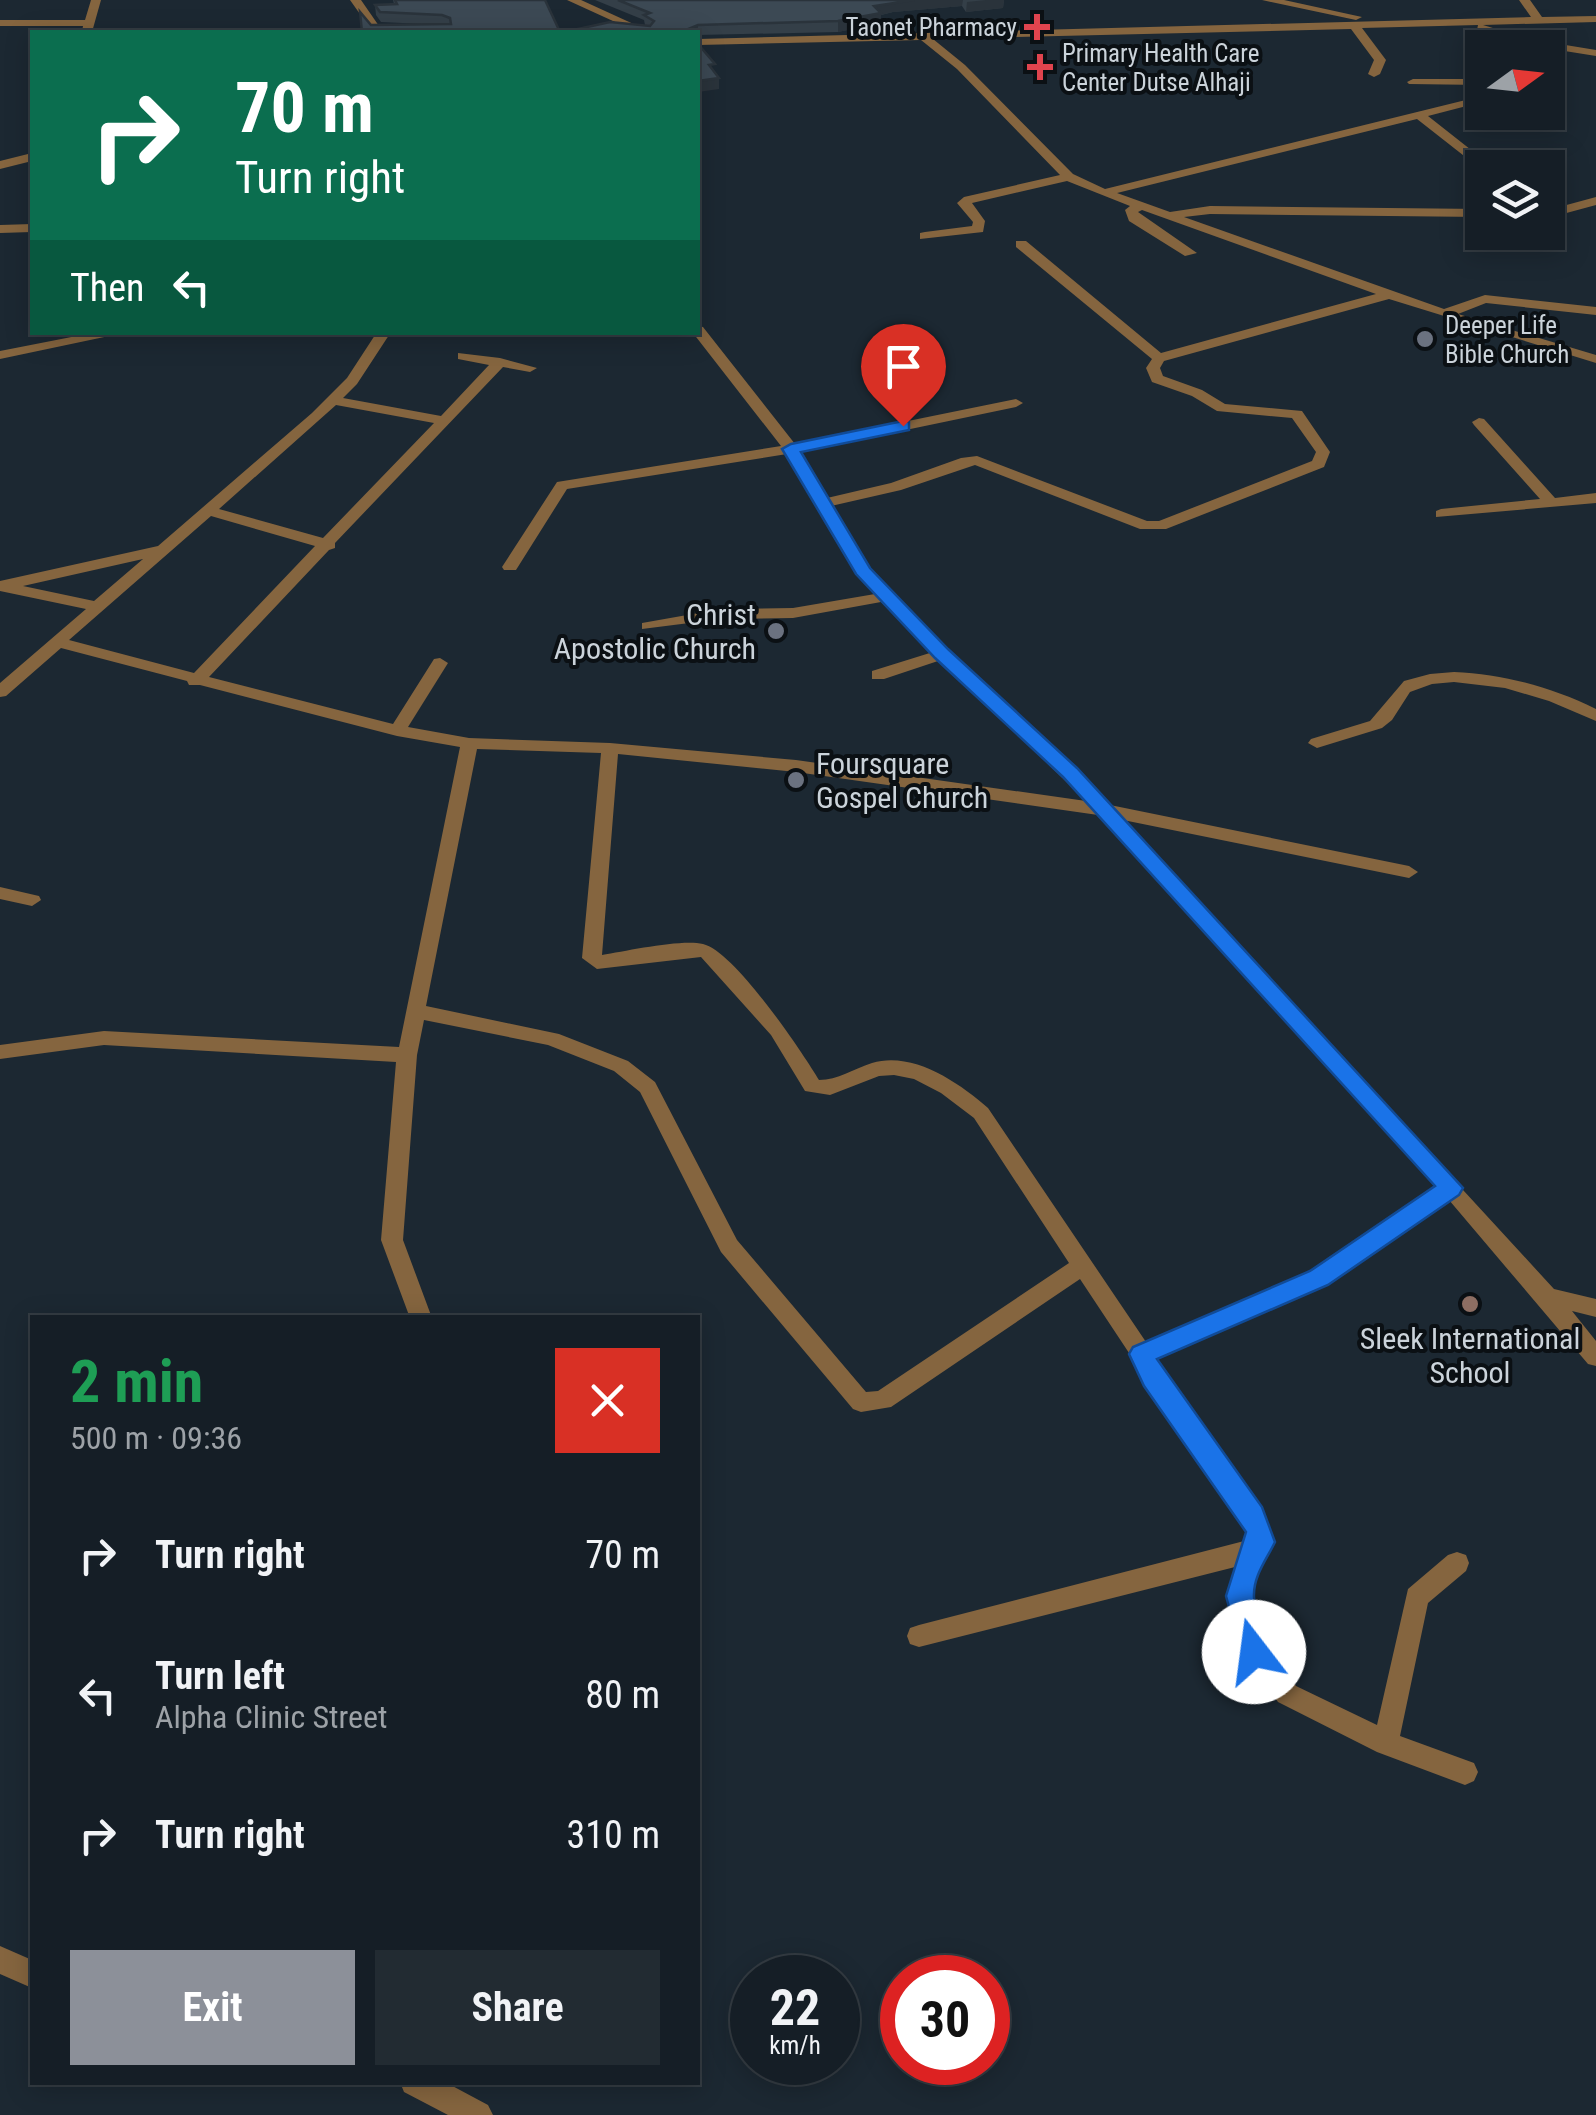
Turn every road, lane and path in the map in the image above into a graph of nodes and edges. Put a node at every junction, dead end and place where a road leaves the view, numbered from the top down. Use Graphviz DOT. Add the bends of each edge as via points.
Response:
graph roads {
  1 [pos="96,0"];
  2 [pos="356,0"];
  3 [pos="572,0"];
  4 [pos="618,0"];
  5 [pos="1266,0"];
  6 [pos="1524,0"];
  7 [pos="602,15"];
  8 [pos="1596,20"];
  9 [pos="1538,21"];
  10 [pos="0,23"];
  11 [pos="1473,23"];
  12 [pos="621,24"];
  13 [pos="1376,25"];
  14 [pos="1355,26"];
  15 [pos="88,28"];
  16 [pos="608,28"];
  17 [pos="398,30"];
  18 [pos="638,30"];
  19 [pos="926,39"];
  20 [pos="700,42"];
  21 [pos="1569,48"];
  22 [pos="1565,50"];
  23 [pos="1596,53"];
  24 [pos="1374,74"];
  25 [pos="1412,82"];
  26 [pos="1465,82"];
  27 [pos="1465,104"];
  28 [pos="1421,116"];
  29 [pos="1465,150"];
  30 [pos="30,156"];
  31 [pos="0,164"];
  32 [pos="1068,177"];
  33 [pos="1103,193"];
  34 [pos="1596,201"];
  35 [pos="1144,206"];
  36 [pos="1565,209"];
  37 [pos="1465,213"];
  38 [pos="1170,214"];
  39 [pos="30,228"];
  40 [pos="0,229"];
  41 [pos="926,236"];
  42 [pos="1021,244"];
  43 [pos="1190,252"];
  44 [pos="1389,294"];
  45 [pos="1596,311"];
  46 [pos="1444,314"];
  47 [pos="700,333"];
  48 [pos="105,335"];
  49 [pos="382,335"];
  50 [pos="0,355"];
  51 [pos="463,356"];
  52 [pos="1159,358"];
  53 [pos="1596,359"];
  54 [pos="500,362"];
  55 [pos="530,368"];
  56 [pos="333,400"];
  57 [pos="1016,403"];
  58 [pos="447,421"];
  59 [pos="1479,422"];
  60 [pos="791,449"];
  61 [pos="1596,498"];
  62 [pos="1552,502"];
  63 [pos="821,504"];
  64 [pos="210,511"];
  65 [pos="1440,514"];
  66 [pos="329,545"];
  67 [pos="165,549"];
  68 [pos="510,567"];
  69 [pos="0,586"];
  70 [pos="885,597"];
  71 [pos="98,607"];
  72 [pos="648,626"];
  73 [pos="56,642"];
  74 [pos="942,654"];
  75 [pos="440,662"];
  76 [pos="878,675"];
  77 [pos="195,682"];
  78 [pos="0,692"];
  79 [pos="1596,716"];
  80 [pos="397,732"];
  81 [pos="468,743"];
  82 [pos="1317,743"];
  83 [pos="610,748"];
  84 [pos="1099,809"];
  85 [pos="1408,872"];
  86 [pos="0,893"];
  87 [pos="32,900"];
  88 [pos="416,1011"];
  89 [pos="0,1052"];
  90 [pos="407,1055"];
  91 [pos="1451,1188"];
  92 [pos="1082,1266"];
  93 [pos="1547,1296"];
  94 [pos="1596,1308"];
  95 [pos="419,1315"];
  96 [pos="1142,1354"];
  97 [pos="1596,1357"];
  98 [pos="1251,1552"];
  99 [pos="1457,1563"];
  100 [pos="919,1636"];
  101 [pos="1386,1743"];
  102 [pos="1465,1772"];
  103 [pos="0,1960"];
  104 [pos="30,1973"];
  105 [pos="420,2085"];
  106 [pos="478,2115"];
  1 -- 15 [label="street"];
  2 -- 17 [label="street" via="376,29"];
  3 -- 7 [label="street"];
  4 -- 7 [label="street"];
  5 -- 13 [label="street"];
  6 -- 9 [label="street"];
  7 -- 12 [label="street"];
  8 -- 9 [label="street"];
  9 -- 11 [label="street"];
  10 -- 15 [label="street"];
  11 -- 13 [label="street"];
  11 -- 21 [label="street" via="1507,38"];
  12 -- 16 [label="street"];
  12 -- 18 [label="street"];
  13 -- 14 [label="street"];
  14 -- 19 [label="street"];
  14 -- 24 [label="street" via="1380,60"];
  19 -- 20 [label="street"];
  19 -- 32 [label="street"];
  21 -- 22 [label="street"];
  21 -- 23 [label="street"];
  25 -- 26 [label="street"];
  27 -- 28 [label="street"];
  28 -- 29 [label="street"];
  28 -- 33 [label="street"];
  30 -- 31 [label="street"];
  32 -- 33 [label="street"];
  32 -- 41 [label="street" via="968,200 962,203 979,221 978,229"];
  33 -- 35 [label="street"];
  34 -- 36 [label="street"];
  35 -- 38 [label="street"];
  35 -- 43 [label="street" via="1131,210 1134,218"];
  37 -- 38 [label="street"];
  38 -- 44 [label="street"];
  39 -- 40 [label="street"];
  42 -- 52 [label="street"];
  44 -- 46 [label="street"];
  44 -- 52 [label="street"];
  45 -- 46 [label="street" via="1485,299"];
  46 -- 53 [label="street"];
  47 -- 60 [label="street"];
  48 -- 50 [label="street"];
  49 -- 56 [label="street"];
  51 -- 54 [label="street"];
  52 -- 63 [label="street" via="1153,368 1157,379 1222,408 1297,414 1322,459 1154,527 978,460"];
  54 -- 55 [label="street"];
  54 -- 58 [label="street"];
  56 -- 58 [label="street"];
  56 -- 64 [label="street"];
  57 -- 60 [label="street"];
  58 -- 66 [label="street"];
  59 -- 62 [label="street"];
  60 -- 63 [label="street"];
  60 -- 68 [label="street" via="562,485"];
  61 -- 62 [label="street"];
  62 -- 65 [label="street"];
  63 -- 70 [label="street"];
  64 -- 66 [label="street"];
  64 -- 67 [label="street"];
  66 -- 77 [label="street"];
  67 -- 69 [label="street"];
  67 -- 71 [label="street"];
  69 -- 71 [label="street"];
  70 -- 72 [label="street"];
  70 -- 74 [label="street"];
  71 -- 73 [label="street"];
  73 -- 77 [label="street"];
  73 -- 78 [label="street"];
  74 -- 76 [label="street"];
  74 -- 84 [label="street" via="1070,773"];
  75 -- 80 [label="street"];
  77 -- 80 [label="street"];
  79 -- 82 [label="street" via="1541,692 1447,678 1411,684 1382,720"];
  80 -- 81 [label="street"];
  81 -- 83 [label="street"];
  81 -- 88 [label="street"];
  83 -- 84 [label="street" via="796,766"];
  83 -- 92 [label="street" via="594,960 708,952 778,1030 812,1086 831,1088 897,1066 968,1101"];
  84 -- 85 [label="street"];
  84 -- 91 [label="street"];
  86 -- 87 [label="street"];
  88 -- 90 [label="street"];
  88 -- 92 [label="street" via="552,1039 621,1066 648,1086 729,1246 861,1402 884,1400"];
  89 -- 90 [label="street" via="104,1038"];
  90 -- 95 [label="street" via="392,1240"];
  91 -- 93 [label="street"];
  91 -- 96 [label="street" via="1319,1278"];
  92 -- 96 [label="street"];
  93 -- 94 [label="street"];
  93 -- 97 [label="street"];
  96 -- 98 [label="street" via="1252,1516 1261,1542"];
  98 -- 100 [label="street"];
  98 -- 101 [label="street" via="1240,1596 1254,1652 1288,1694"];
  99 -- 101 [label="street" via="1417,1598"];
  101 -- 102 [label="street"];
  103 -- 104 [label="street"];
  105 -- 106 [label="street"];
}
